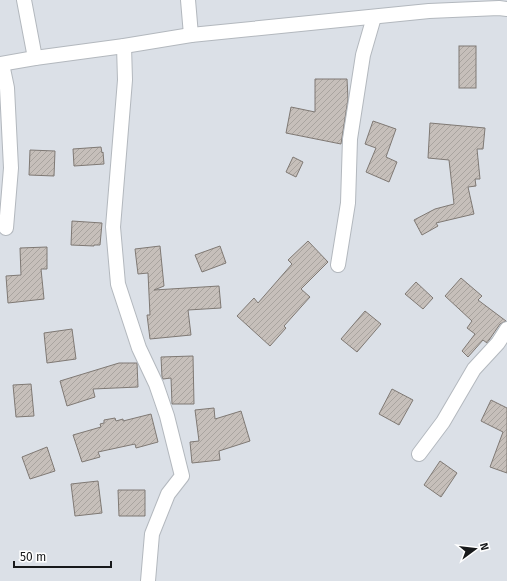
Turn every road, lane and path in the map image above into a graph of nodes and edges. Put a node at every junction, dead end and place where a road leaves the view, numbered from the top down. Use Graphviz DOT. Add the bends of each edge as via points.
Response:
graph roads {
  1 [pos="24,0"];
  2 [pos="188,0"];
  3 [pos="507,9"];
  4 [pos="374,17"];
  5 [pos="191,35"];
  6 [pos="124,46"];
  7 [pos="36,58"];
  8 [pos="1,64"];
  9 [pos="6,228"];
  10 [pos="338,265"];
  11 [pos="507,329"];
  12 [pos="419,454"];
  13 [pos="148,581"];
  1 -- 7 [label="street"];
  2 -- 5 [label="street"];
  3 -- 4 [label="street" via="429,11"];
  4 -- 5 [label="street"];
  4 -- 10 [label="street" via="362,55 350,139 348,203"];
  5 -- 6 [label="street"];
  6 -- 7 [label="street"];
  6 -- 13 [label="street" via="125,80 113,227 118,284 139,348 168,416 182,476 168,494 152,534"];
  7 -- 8 [label="street"];
  8 -- 9 [label="street" via="7,88 11,168"];
  11 -- 12 [label="street" via="498,344 474,369 443,422"];
}
